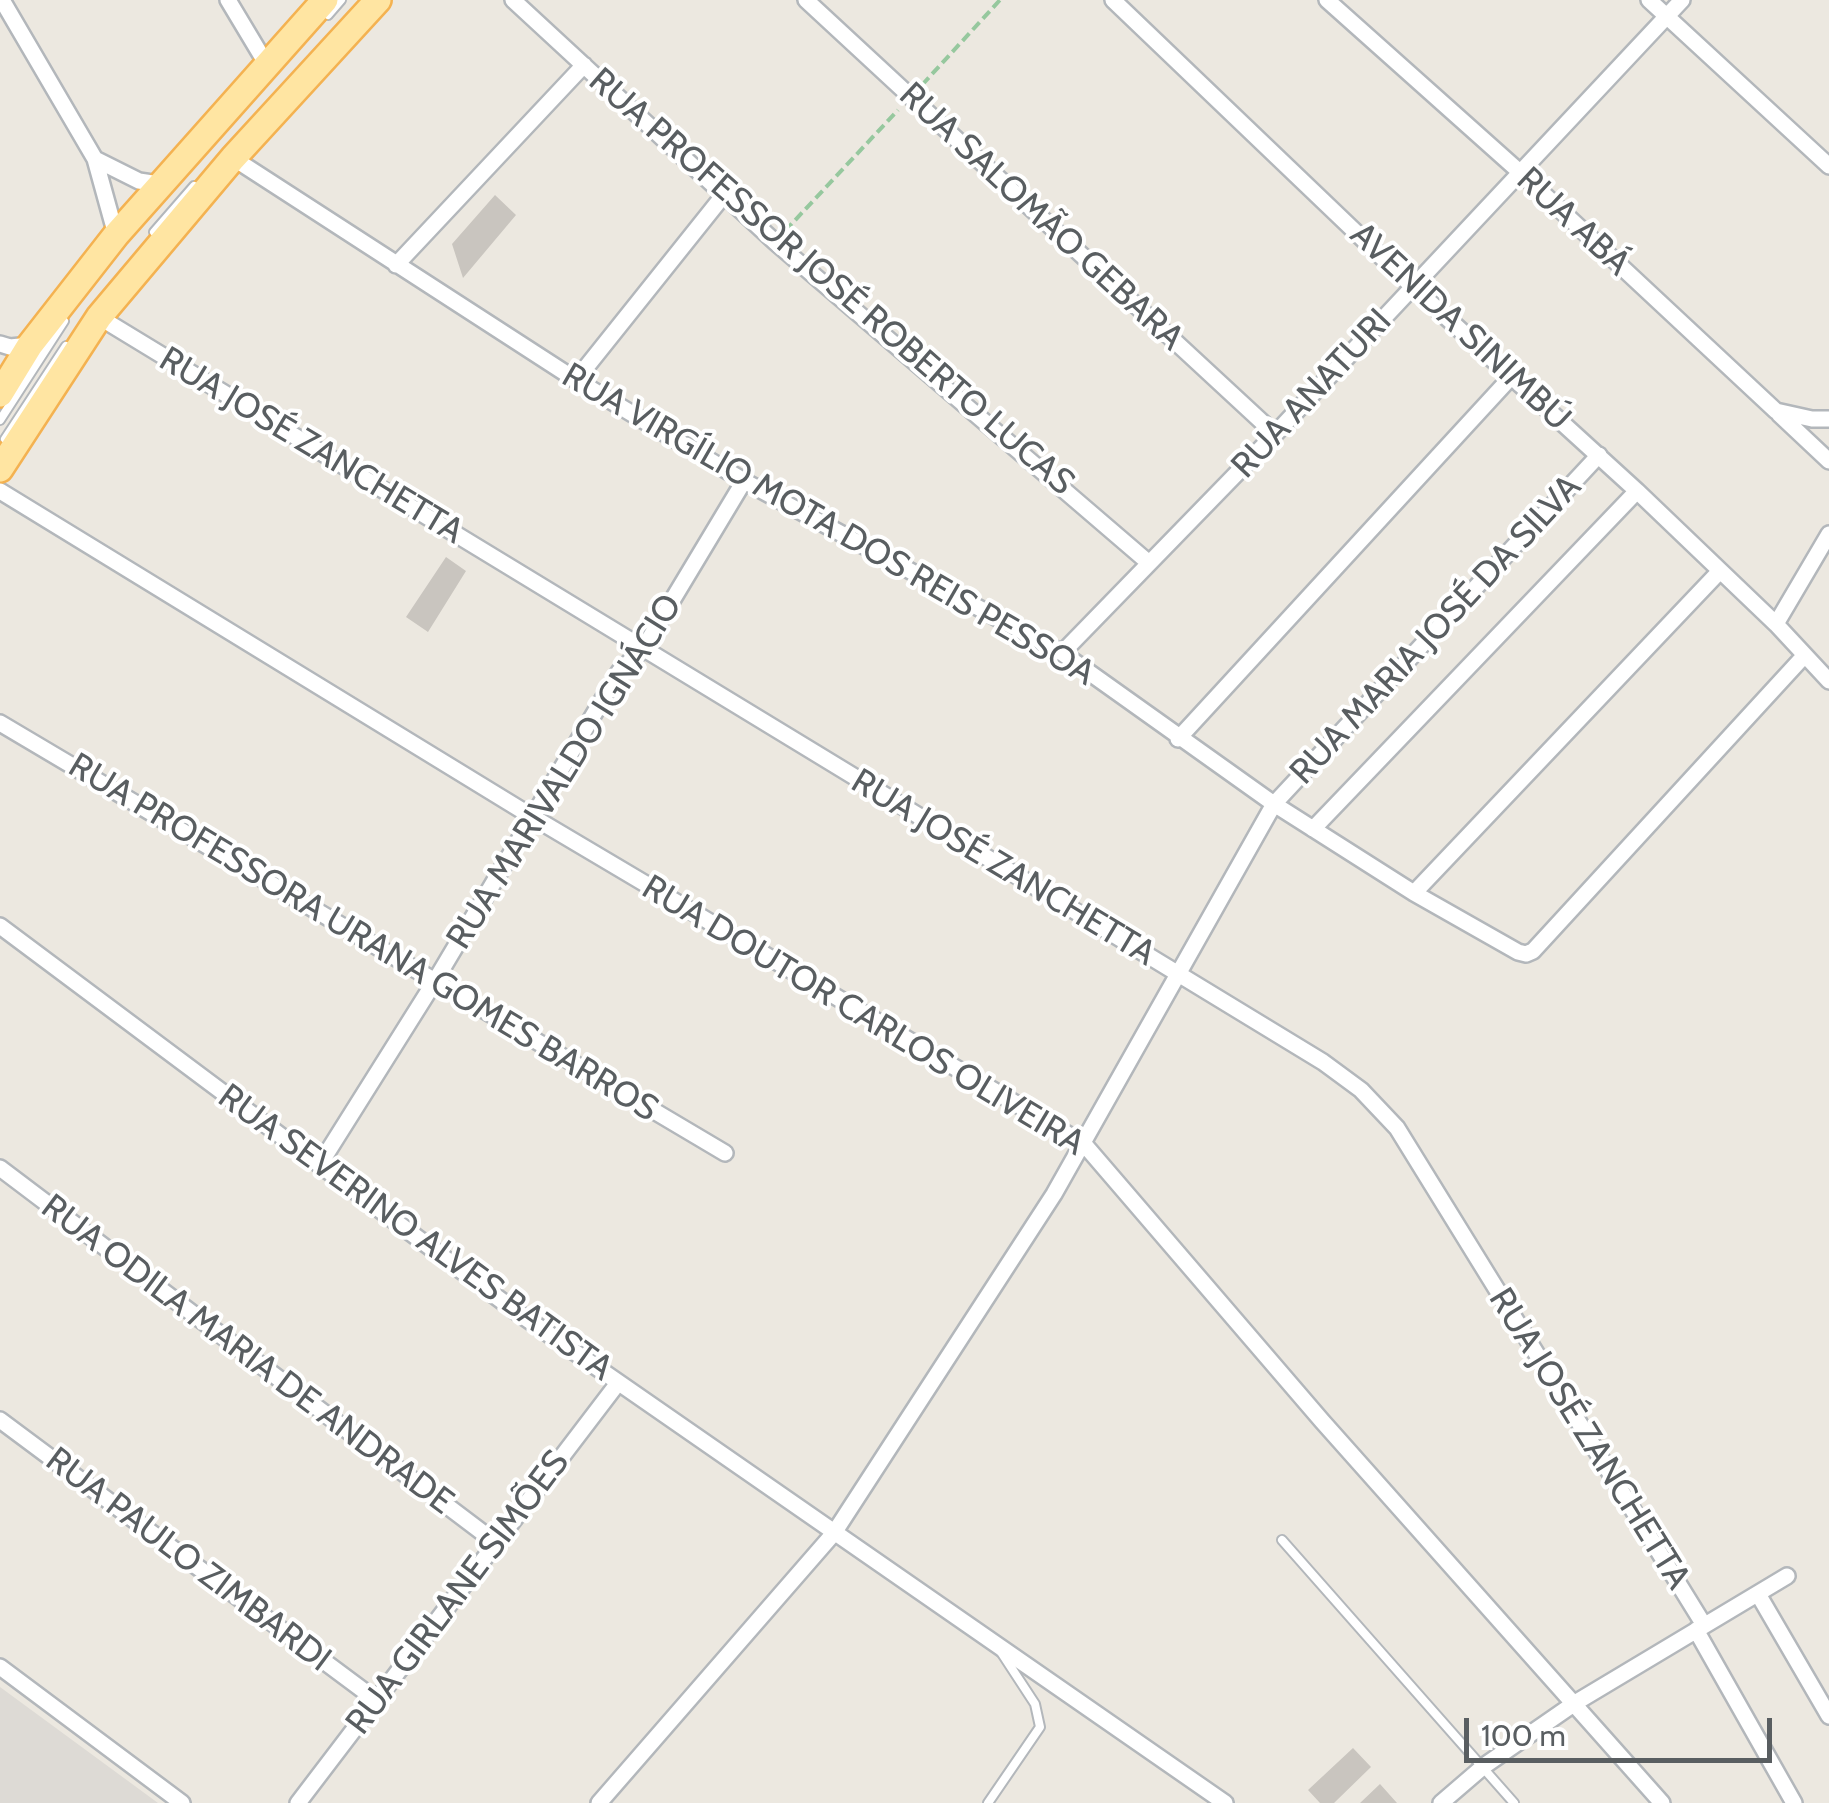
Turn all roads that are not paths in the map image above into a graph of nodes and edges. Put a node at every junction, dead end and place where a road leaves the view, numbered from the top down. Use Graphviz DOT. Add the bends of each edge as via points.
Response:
graph roads {
  1 [pos="2,0"];
  2 [pos="228,0"];
  3 [pos="326,0"];
  4 [pos="342,0"];
  5 [pos="378,0"];
  6 [pos="513,0"];
  7 [pos="806,0"];
  8 [pos="1113,0"];
  9 [pos="1327,0"];
  10 [pos="1649,0"];
  11 [pos="1682,0"];
  12 [pos="1666,16"];
  13 [pos="315,29"];
  14 [pos="325,42"];
  15 [pos="266,65"];
  16 [pos="584,65"];
  17 [pos="236,116"];
  18 [pos="216,152"];
  19 [pos="95,159"];
  20 [pos="1829,166"];
  21 [pos="1522,174"];
  22 [pos="202,176"];
  23 [pos="159,184"];
  24 [pos="723,196"];
  25 [pos="146,218"];
  26 [pos="116,235"];
  27 [pos="148,240"];
  28 [pos="396,265"];
  29 [pos="1412,286"];
  30 [pos="89,287"];
  31 [pos="94,312"];
  32 [pos="71,338"];
  33 [pos="0,344"];
  34 [pos="30,345"];
  35 [pos="1512,376"];
  36 [pos="576,380"];
  37 [pos="0,393"];
  38 [pos="1776,411"];
  39 [pos="1829,418"];
  40 [pos="0,420"];
  41 [pos="1275,434"];
  42 [pos="0,447"];
  43 [pos="1599,455"];
  44 [pos="1829,461"];
  45 [pos="0,469"];
  46 [pos="744,481"];
  47 [pos="0,490"];
  48 [pos="1637,491"];
  49 [pos="1829,534"];
  50 [pos="1149,563"];
  51 [pos="1719,572"];
  52 [pos="1776,624"];
  53 [pos="643,649"];
  54 [pos="1062,654"];
  55 [pos="1804,656"];
  56 [pos="1829,681"];
  57 [pos="0,722"];
  58 [pos="1178,739"];
  59 [pos="1274,804"];
  60 [pos="531,816"];
  61 [pos="1314,829"];
  62 [pos="1414,892"];
  63 [pos="0,926"];
  64 [pos="1178,974"];
  65 [pos="435,981"];
  66 [pos="1084,1144"];
  67 [pos="725,1153"];
  68 [pos="320,1164"];
  69 [pos="0,1168"];
  70 [pos="618,1383"];
  71 [pos="0,1420"];
  72 [pos="834,1534"];
  73 [pos="1282,1540"];
  74 [pos="495,1542"];
  75 [pos="1787,1576"];
  76 [pos="1758,1594"];
  77 [pos="1700,1627"];
  78 [pos="999,1649"];
  79 [pos="0,1666"];
  80 [pos="376,1700"];
  81 [pos="1575,1703"];
  82 [pos="1829,1716"];
  83 [pos="1484,1766"];
  84 [pos="170,1800"];
  85 [pos="298,1803"];
  86 [pos="599,1803"];
  87 [pos="988,1803"];
  88 [pos="1225,1803"];
  89 [pos="1441,1803"];
  90 [pos="1514,1803"];
  91 [pos="1662,1803"];
  92 [pos="1794,1803"];
  1 -- 19 [label="street"];
  2 -- 15 [label="street"];
  3 -- 15 [label="main road"];
  4 -- 13 [label="lane"];
  5 -- 18 [label="main road"];
  6 -- 16 [label="street, RUA PROFESSOR JOSÉ ROBERTO LUCAS"];
  7 -- 41 [label="street, RUA SALOMÃO GEBARA"];
  8 -- 29 [label="street, AVENIDA SINIMBÚ"];
  9 -- 21 [label="street, RUA ABÁ"];
  10 -- 12 [label="street"];
  11 -- 12 [label="street, RUA ANATURI"];
  12 -- 20 [label="street"];
  12 -- 21 [label="street, RUA ANATURI"];
  14 -- 18 [label="lane"];
  15 -- 18 [label="main road"];
  16 -- 24 [label="street, RUA PROFESSOR JOSÉ ROBERTO LUCAS"];
  16 -- 28 [label="street"];
  17 -- 18 [label="lane"];
  18 -- 23 [label="main road"];
  18 -- 25 [label="lane"];
  18 -- 28 [label="street, RUA VIRGÍLIO MOTA DOS REIS PESSOA"];
  18 -- 31 [label="main road"];
  19 -- 23 [label="street"];
  19 -- 26 [label="street"];
  21 -- 29 [label="street, RUA ANATURI"];
  21 -- 38 [label="street, RUA ABÁ"];
  22 -- 27 [label="lane"];
  23 -- 26 [label="main road"];
  24 -- 36 [label="street"];
  24 -- 50 [label="street, RUA PROFESSOR JOSÉ ROBERTO LUCAS"];
  26 -- 34 [label="main road"];
  28 -- 36 [label="street, RUA VIRGÍLIO MOTA DOS REIS PESSOA"];
  29 -- 35 [label="street, AVENIDA SINIMBÚ"];
  29 -- 41 [label="street, RUA ANATURI"];
  30 -- 40 [label="lane"];
  31 -- 45 [label="main road"];
  31 -- 53 [label="street, RUA JOSÉ ZANCHETTA"];
  32 -- 42 [label="lane"];
  33 -- 34 [label="street"];
  34 -- 37 [label="main road"];
  35 -- 43 [label="street, AVENIDA SINIMBÚ"];
  35 -- 58 [label="street"];
  36 -- 46 [label="street, RUA VIRGÍLIO MOTA DOS REIS PESSOA"];
  38 -- 39 [label="street"];
  38 -- 44 [label="street, RUA ABÁ"];
  41 -- 50 [label="street, RUA ANATURI"];
  43 -- 48 [label="street, AVENIDA SINIMBÚ"];
  43 -- 59 [label="street, RUA MARIA JOSÉ DA SILVA"];
  46 -- 53 [label="street, RUA MARIVALDO IGNÁCIO"];
  46 -- 54 [label="street, RUA VIRGÍLIO MOTA DOS REIS PESSOA"];
  47 -- 60 [label="street, RUA DOUTOR CARLOS OLIVEIRA"];
  48 -- 51 [label="street, AVENIDA SINIMBÚ"];
  48 -- 61 [label="street"];
  49 -- 52 [label="street"];
  50 -- 54 [label="street, RUA ANATURI"];
  51 -- 52 [label="street, AVENIDA SINIMBÚ"];
  51 -- 62 [label="street"];
  52 -- 55 [label="street, AVENIDA SINIMBÚ"];
  53 -- 60 [label="street, RUA MARIVALDO IGNÁCIO" via="618,672"];
  53 -- 64 [label="street, RUA JOSÉ ZANCHETTA"];
  54 -- 58 [label="street, RUA VIRGÍLIO MOTA DOS REIS PESSOA"];
  55 -- 56 [label="street, AVENIDA SINIMBÚ"];
  55 -- 62 [label="street, RUA VIRGÍLIO MOTA DOS REIS PESSOA" via="1533,951 1526,954"];
  57 -- 65 [label="street, RUA PROFESSORA URANA GOMES BARROS"];
  58 -- 59 [label="street, RUA VIRGÍLIO MOTA DOS REIS PESSOA"];
  59 -- 61 [label="street, RUA VIRGÍLIO MOTA DOS REIS PESSOA"];
  59 -- 64 [label="street, RUA MARIA JOSÉ DA SILVA"];
  60 -- 65 [label="street, RUA MARIVALDO IGNÁCIO"];
  60 -- 66 [label="street, RUA DOUTOR CARLOS OLIVEIRA"];
  61 -- 62 [label="street, RUA VIRGÍLIO MOTA DOS REIS PESSOA"];
  63 -- 68 [label="street, RUA SEVERINO ALVES BATISTA"];
  64 -- 66 [label="street, RUA MARIA JOSÉ DA SILVA"];
  64 -- 77 [label="street, RUA JOSÉ ZANCHETTA" via="1323,1062 1396,1128"];
  65 -- 67 [label="street, RUA PROFESSORA URANA GOMES BARROS"];
  65 -- 68 [label="street, RUA MARIVALDO IGNÁCIO"];
  66 -- 72 [label="street, RUA MARIA JOSÉ DA SILVA"];
  66 -- 81 [label="street, RUA DOUTOR CARLOS OLIVEIRA"];
  68 -- 70 [label="street, RUA SEVERINO ALVES BATISTA"];
  69 -- 74 [label="street, RUA ODILA MARIA DE ANDRADE"];
  70 -- 72 [label="street, RUA SEVERINO ALVES BATISTA"];
  70 -- 74 [label="street, RUA GIRLANE SIMÕES"];
  71 -- 80 [label="street, RUA PAULO ZIMBARDI"];
  72 -- 78 [label="street, RUA SEVERINO ALVES BATISTA"];
  72 -- 86 [label="street, RUA MARIA JOSÉ DA SILVA"];
  73 -- 83 [label="lane"];
  74 -- 80 [label="street, RUA GIRLANE SIMÕES"];
  75 -- 76 [label="street"];
  76 -- 77 [label="street"];
  76 -- 82 [label="street"];
  77 -- 81 [label="street"];
  77 -- 92 [label="street, RUA JOSÉ ZANCHETTA"];
  78 -- 87 [label="lane" via="1035,1704 1040,1727"];
  78 -- 88 [label="street, RUA SEVERINO ALVES BATISTA"];
  79 -- 84 [label="street"];
  80 -- 85 [label="street, RUA GIRLANE SIMÕES"];
  81 -- 83 [label="street"];
  81 -- 91 [label="street, RUA DOUTOR CARLOS OLIVEIRA"];
  83 -- 89 [label="street"];
  83 -- 90 [label="lane"];
}
